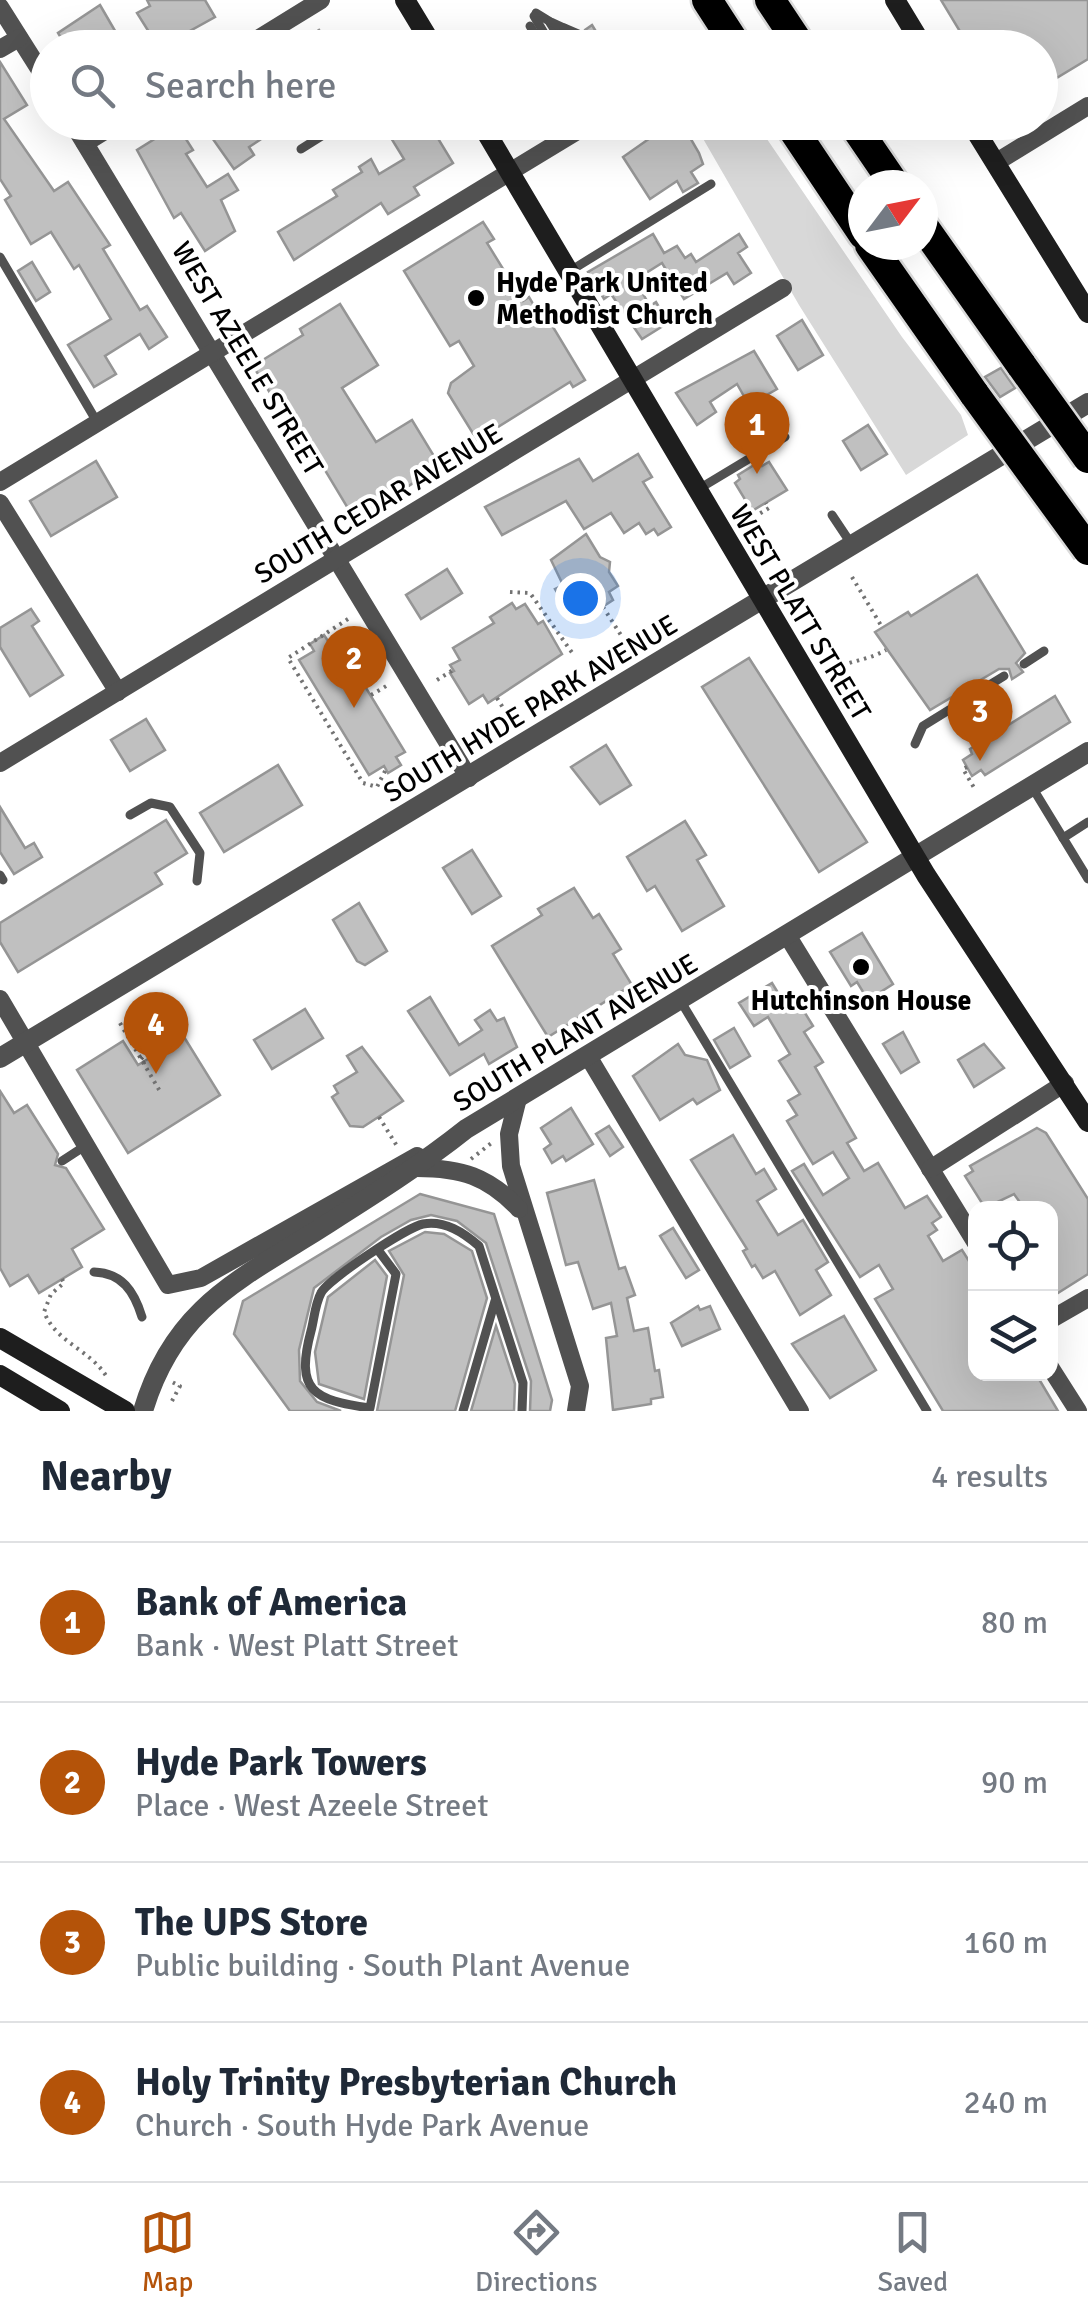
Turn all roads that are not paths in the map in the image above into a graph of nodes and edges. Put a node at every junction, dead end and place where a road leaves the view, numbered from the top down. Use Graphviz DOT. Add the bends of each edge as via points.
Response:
graph roads {
  1 [pos="321,0"];
  2 [pos="405,0"];
  3 [pos="707,0"];
  4 [pos="770,0"];
  5 [pos="896,0"];
  6 [pos="0,7"];
  7 [pos="533,18"];
  8 [pos="549,21"];
  9 [pos="272,30"];
  10 [pos="423,30"];
  11 [pos="537,30"];
  12 [pos="550,30"];
  13 [pos="557,30"];
  14 [pos="564,30"];
  15 [pos="726,30"];
  16 [pos="790,30"];
  17 [pos="914,30"];
  18 [pos="19,38"];
  19 [pos="0,49"];
  20 [pos="30,55"];
  21 [pos="1088,106"];
  22 [pos="1058,124"];
  23 [pos="84,140"];
  24 [pos="91,140"];
  25 [pos="315,140"];
  26 [pos="491,140"];
  27 [pos="563,140"];
  28 [pos="800,140"];
  29 [pos="864,140"];
  30 [pos="981,140"];
  31 [pos="1033,140"];
  32 [pos="86,143"];
  33 [pos="301,149"];
  34 [pos="995,163"];
  35 [pos="884,170"];
  36 [pos="510,173"];
  37 [pos="712,184"];
  38 [pos="848,212"];
  39 [pos="938,247"];
  40 [pos="0,257"];
  41 [pos="880,260"];
  42 [pos="570,272"];
  43 [pos="783,288"];
  44 [pos="1088,312"];
  45 [pos="212,352"];
  46 [pos="636,379"];
  47 [pos="1088,403"];
  48 [pos="97,422"];
  49 [pos="784,436"];
  50 [pos="1088,458"];
  51 [pos="0,482"];
  52 [pos="696,490"];
  53 [pos="0,504"];
  54 [pos="832,514"];
  55 [pos="852,545"];
  56 [pos="1088,550"];
  57 [pos="338,559"];
  58 [pos="761,600"];
  59 [pos="1044,651"];
  60 [pos="1024,664"];
  61 [pos="1004,676"];
  62 [pos="118,692"];
  63 [pos="915,744"];
  64 [pos="1088,752"];
  65 [pos="2,758"];
  66 [pos="469,778"];
  67 [pos="1031,786"];
  68 [pos="130,815"];
  69 [pos="1088,822"];
  70 [pos="1063,838"];
  71 [pos="915,856"];
  72 [pos="1088,879"];
  73 [pos="197,881"];
  74 [pos="787,935"];
  75 [pos="0,999"];
  76 [pos="680,1000"];
  77 [pos="26,1042"];
  78 [pos="588,1056"];
  79 [pos="0,1058"];
  80 [pos="1064,1083"];
  81 [pos="518,1098"];
  82 [pos="1088,1122"];
  83 [pos="466,1130"];
  84 [pos="87,1145"];
  85 [pos="62,1161"];
  86 [pos="417,1168"];
  87 [pos="930,1169"];
  88 [pos="522,1213"];
  89 [pos="968,1231"];
  90 [pos="378,1250"];
  91 [pos="94,1272"];
  92 [pos="1088,1298"];
  93 [pos="496,1299"];
  94 [pos="1058,1315"];
  95 [pos="142,1317"];
  96 [pos="0,1338"];
  97 [pos="0,1375"];
  98 [pos="1058,1379"];
  99 [pos="60,1411"];
  100 [pos="125,1411"];
  101 [pos="143,1411"];
  102 [pos="463,1411"];
  103 [pos="522,1411"];
  104 [pos="576,1411"];
  105 [pos="806,1411"];
  106 [pos="927,1411"];
  107 [pos="1078,1411"];
  1 -- 9 [label="street"];
  2 -- 10 [label="main road"];
  3 -- 15 [label="highway"];
  4 -- 16 [label="highway"];
  5 -- 17 [label="main road"];
  6 -- 18 [label="street"];
  7 -- 8 [label="lane"];
  7 -- 11 [label="lane"];
  7 -- 12 [label="lane"];
  8 -- 13 [label="lane"];
  8 -- 14 [label="lane"];
  18 -- 19 [label="street"];
  18 -- 20 [label="street"];
  21 -- 22 [label="street"];
  23 -- 32 [label="street, WEST AZEELE STREET"];
  24 -- 32 [label="street"];
  25 -- 33 [label="lane"];
  26 -- 36 [label="main road, WEST PLATT STREET"];
  27 -- 36 [label="street"];
  28 -- 38 [label="highway"];
  29 -- 35 [label="highway"];
  30 -- 34 [label="main road"];
  31 -- 34 [label="street"];
  32 -- 45 [label="street, WEST AZEELE STREET"];
  34 -- 44 [label="main road"];
  36 -- 42 [label="main road, WEST PLATT STREET"];
  36 -- 45 [label="street"];
  37 -- 42 [label="lane"];
  39 -- 50 [label="highway, bridge"];
  40 -- 48 [label="lane"];
  41 -- 56 [label="highway, bridge"];
  42 -- 46 [label="main road, WEST PLATT STREET"];
  43 -- 46 [label="street, SOUTH CEDAR AVENUE"];
  45 -- 48 [label="street"];
  45 -- 57 [label="street, WEST AZEELE STREET"];
  46 -- 52 [label="main road, WEST PLATT STREET"];
  46 -- 57 [label="street, SOUTH CEDAR AVENUE"];
  47 -- 55 [label="street, SOUTH HYDE PARK AVENUE"];
  48 -- 51 [label="street"];
  49 -- 52 [label="lane"];
  52 -- 58 [label="main road, WEST PLATT STREET"];
  53 -- 62 [label="street"];
  54 -- 55 [label="lane"];
  55 -- 58 [label="street, SOUTH HYDE PARK AVENUE"];
  57 -- 62 [label="street, SOUTH CEDAR AVENUE"];
  57 -- 66 [label="street, WEST AZEELE STREET"];
  58 -- 66 [label="street, SOUTH HYDE PARK AVENUE"];
  58 -- 71 [label="main road, WEST PLATT STREET"];
  59 -- 60 [label="lane"];
  61 -- 63 [label="lane" via="923,726"];
  62 -- 65 [label="street, SOUTH CEDAR AVENUE"];
  64 -- 67 [label="street, SOUTH PLANT AVENUE"];
  66 -- 77 [label="street, SOUTH HYDE PARK AVENUE"];
  67 -- 70 [label="lane"];
  67 -- 71 [label="street, SOUTH PLANT AVENUE"];
  68 -- 73 [label="lane" via="150,803 170,807 200,853"];
  69 -- 70 [label="lane"];
  70 -- 72 [label="lane"];
  71 -- 74 [label="street, SOUTH PLANT AVENUE"];
  71 -- 80 [label="main road, WEST PLATT STREET"];
  74 -- 76 [label="street, SOUTH PLANT AVENUE"];
  74 -- 87 [label="street"];
  75 -- 77 [label="street"];
  76 -- 78 [label="street, SOUTH PLANT AVENUE"];
  76 -- 106 [label="lane"];
  77 -- 79 [label="street, SOUTH HYDE PARK AVENUE"];
  77 -- 84 [label="street"];
  78 -- 81 [label="street, SOUTH PLANT AVENUE"];
  78 -- 105 [label="street"];
  80 -- 82 [label="main road, WEST PLATT STREET"];
  80 -- 87 [label="street"];
  81 -- 83 [label="street, SOUTH PLANT AVENUE"];
  81 -- 88 [label="street" via="508,1139"];
  83 -- 84 [label="street" via="190,1282 168,1284"];
  83 -- 86 [label="street, SOUTH PLANT AVENUE"];
  84 -- 85 [label="lane"];
  86 -- 88 [label="street" via="465,1170"];
  86 -- 101 [label="street, SOUTH PLANT AVENUE" via="243,1275 198,1312 160,1365"];
  87 -- 89 [label="street"];
  88 -- 104 [label="street" via="580,1386"];
  90 -- 90 [label="lane" via="322,1290 302,1367 308,1387 332,1403 370,1408 396,1274"];
  90 -- 93 [label="lane" via="424,1224 461,1230 479,1246"];
  91 -- 95 [label="lane" via="125,1282"];
  92 -- 94 [label="street"];
  93 -- 102 [label="lane"];
  93 -- 103 [label="lane" via="523,1383"];
  96 -- 100 [label="main road"];
  97 -- 99 [label="main road"];
  98 -- 107 [label="street"];
}
